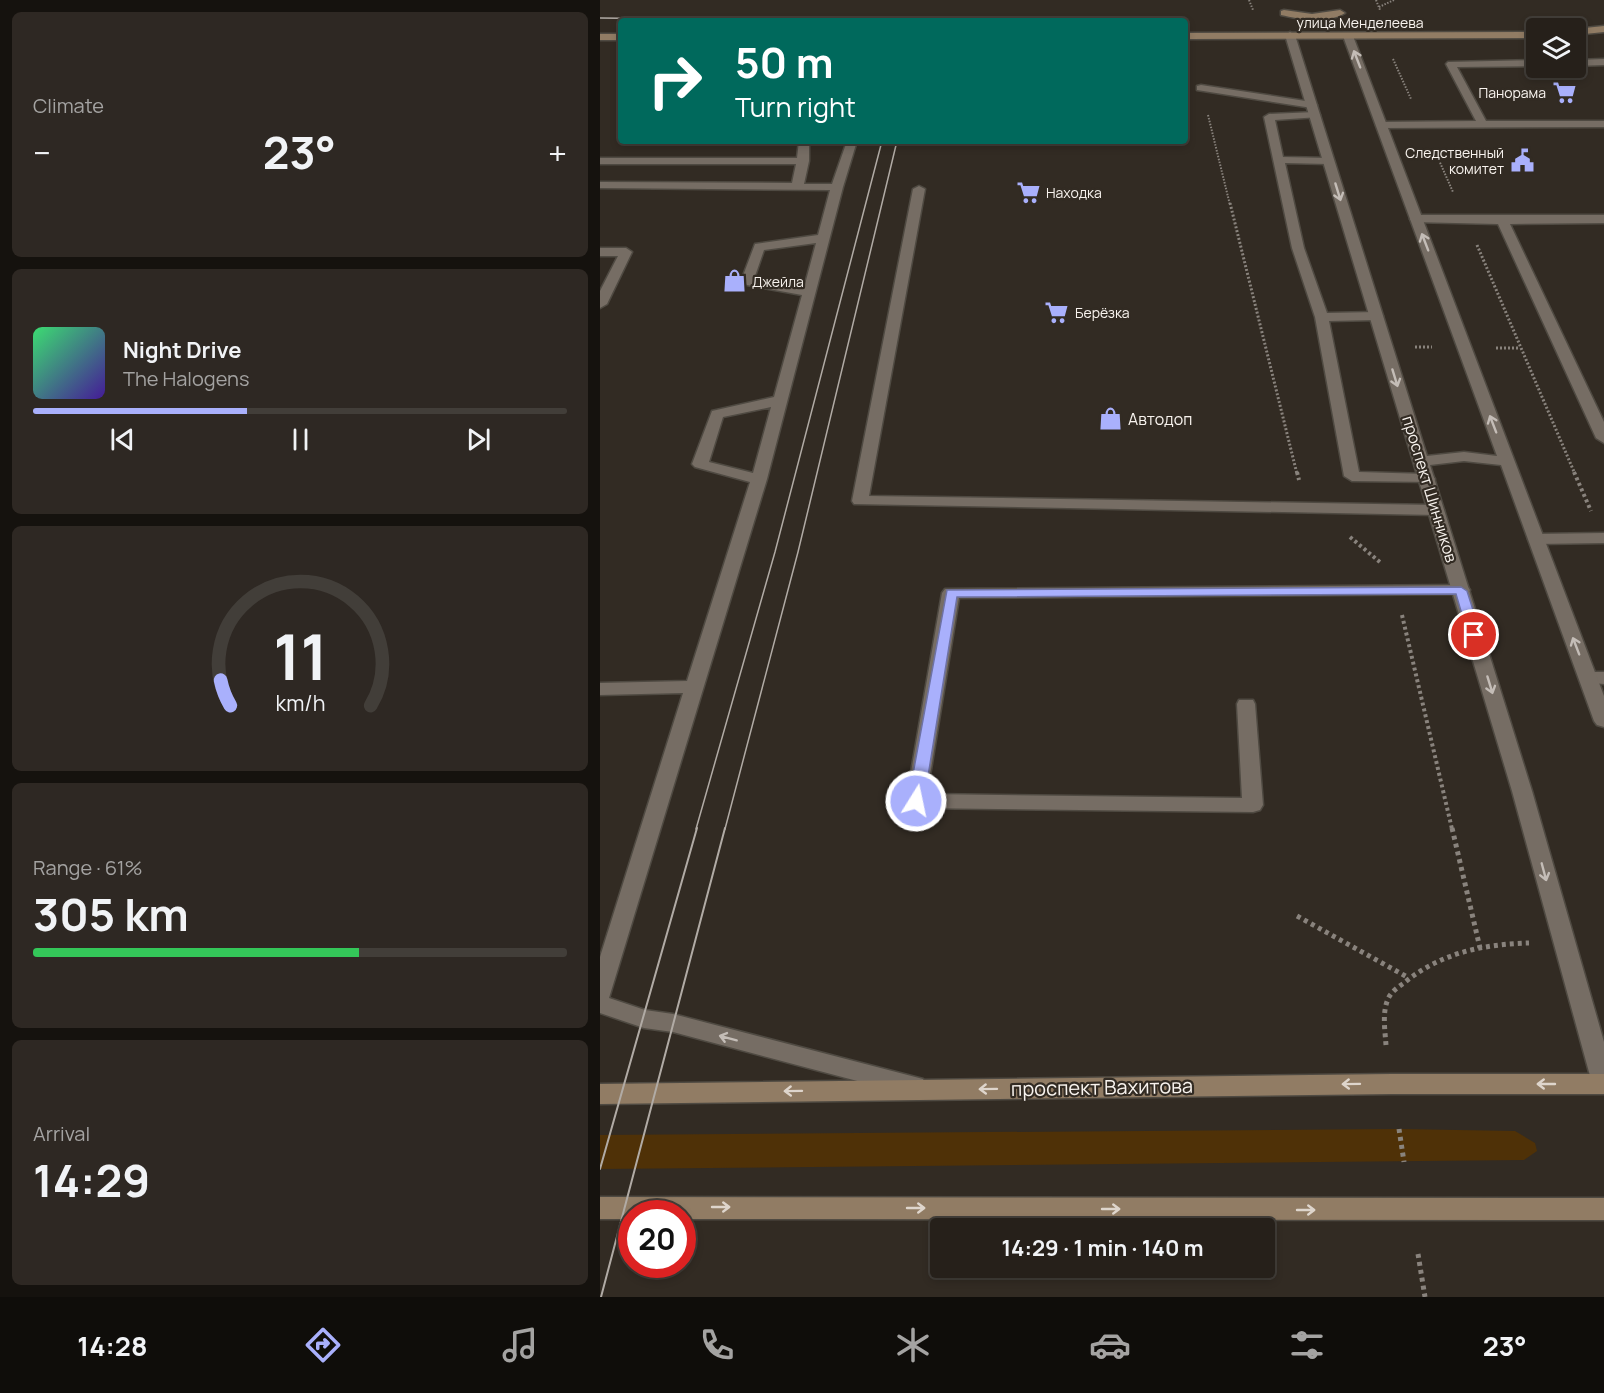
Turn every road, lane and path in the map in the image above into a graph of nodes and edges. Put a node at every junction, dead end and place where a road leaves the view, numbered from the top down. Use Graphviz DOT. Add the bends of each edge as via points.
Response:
graph roads {
  1 [pos="1249,0"];
  2 [pos="1280,0"];
  3 [pos="1335,0"];
  4 [pos="1376,0"];
  5 [pos="1394,0"];
  6 [pos="1252,7"];
  7 [pos="1284,13"];
  8 [pos="1344,24"];
  9 [pos="1604,29"];
  10 [pos="1586,31"];
  11 [pos="1526,33"];
  12 [pos="1188,36"];
  13 [pos="1290,36"];
  14 [pos="600,37"];
  15 [pos="618,37"];
  16 [pos="1391,55"];
  17 [pos="1604,62"];
  18 [pos="1526,63"];
  19 [pos="1586,63"];
  20 [pos="1201,88"];
  21 [pos="1313,110"];
  22 [pos="1604,124"];
  23 [pos="1381,125"];
  24 [pos="1423,125"];
  25 [pos="1483,125"];
  26 [pos="804,144"];
  27 [pos="851,144"];
  28 [pos="1278,160"];
  29 [pos="600,161"];
  30 [pos="803,161"];
  31 [pos="1329,161"];
  32 [pos="600,185"];
  33 [pos="837,187"];
  34 [pos="797,188"];
  35 [pos="919,189"];
  36 [pos="1416,219"];
  37 [pos="1604,219"];
  38 [pos="1466,220"];
  39 [pos="1502,220"];
  40 [pos="823,238"];
  41 [pos="600,252"];
  42 [pos="809,293"];
  43 [pos="600,304"];
  44 [pos="1376,316"];
  45 [pos="1322,317"];
  46 [pos="781,400"];
  47 [pos="1604,438"];
  48 [pos="1507,462"];
  49 [pos="1424,470"];
  50 [pos="759,479"];
  51 [pos="1436,510"];
  52 [pos="1603,538"];
  53 [pos="1536,539"];
  54 [pos="1461,591"];
  55 [pos="1596,678"];
  56 [pos="695,687"];
  57 [pos="600,689"];
  58 [pos="1246,704"];
  59 [pos="1604,721"];
  60 [pos="1297,916"];
  61 [pos="1529,943"];
  62 [pos="1409,978"];
  63 [pos="600,993"];
  64 [pos="600,1004"];
  65 [pos="1386,1045"];
  66 [pos="1604,1084"];
  67 [pos="927,1089"];
  68 [pos="600,1094"];
  69 [pos="1399,1129"];
  70 [pos="1404,1162"];
  71 [pos="600,1208"];
  72 [pos="1604,1209"];
  73 [pos="1418,1254"];
  74 [pos="1425,1297"];
  1 -- 6 [label="path"];
  2 -- 7 [label="main road, проспект Шинников"];
  3 -- 8 [label="main road"];
  4 -- 5 [label="path" via="1379,7"];
  7 -- 8 [label="main road" via="1325,16"];
  7 -- 13 [label="main road, проспект Шинников"];
  8 -- 11 [label="main road, улица Менделеева"];
  8 -- 13 [label="main road, улица Менделеева"];
  23 -- 8 [label="street, one-way"];
  9 -- 10 [label="main road"];
  12 -- 13 [label="main road, улица Менделеева"];
  13 -- 21 [label="street, проспект Шинников"];
  14 -- 15 [label="main road"];
  16 -- 24 [label="path"];
  17 -- 19 [label="street"];
  18 -- 25 [label="street" via="1451,64"];
  20 -- 21 [label="street"];
  21 -- 28 [label="street" via="1269,117"];
  21 -- 31 [label="street, проспект Шинников"];
  22 -- 25 [label="street"];
  23 -- 24 [label="street"];
  23 -- 36 [label="street"];
  24 -- 25 [label="street"];
  24 -- 38 [label="path"];
  26 -- 30 [label="street"];
  27 -- 33 [label="street"];
  28 -- 31 [label="street"];
  28 -- 45 [label="street" via="1298,248"];
  29 -- 30 [label="street"];
  30 -- 34 [label="street"];
  31 -- 44 [label="street, проспект Шинников, one-way"];
  32 -- 34 [label="street"];
  33 -- 34 [label="street"];
  33 -- 40 [label="street"];
  35 -- 51 [label="street" via="860,501"];
  36 -- 38 [label="street"];
  48 -- 36 [label="street, one-way"];
  37 -- 39 [label="street"];
  38 -- 39 [label="street"];
  38 -- 52 [label="path"];
  39 -- 47 [label="street"];
  40 -- 42 [label="street"];
  40 -- 42 [label="street" via="759,247 747,281"];
  41 -- 43 [label="street" via="626,252"];
  42 -- 46 [label="street"];
  44 -- 45 [label="street"];
  44 -- 49 [label="street, проспект Шинников, one-way"];
  45 -- 49 [label="street" via="1352,476"];
  46 -- 50 [label="street"];
  46 -- 50 [label="street" via="717,414 700,464"];
  48 -- 49 [label="street" via="1442,457"];
  48 -- 53 [label="street"];
  49 -- 51 [label="street, проспект Шинников"];
  50 -- 56 [label="street"];
  51 -- 54 [label="street, проспект Шинников"];
  52 -- 53 [label="street"];
  55 -- 53 [label="street, one-way"];
  54 -- 58 [label="street" via="951,593 916,801 1253,805"];
  54 -- 66 [label="street, проспект Шинников, one-way" via="1522,790"];
  55 -- 59 [label="street"];
  56 -- 57 [label="street"];
  56 -- 63 [label="street"];
  60 -- 62 [label="path"];
  61 -- 62 [label="path" via="1466,950"];
  62 -- 65 [label="path" via="1388,997 1384,1018"];
  67 -- 64 [label="street, one-way" via="673,1023 644,1019"];
  66 -- 67 [label="main road, проспект Вахитова, one-way"];
  67 -- 68 [label="main road, проспект Вахитова, one-way"];
  69 -- 70 [label="path"];
  71 -- 72 [label="main road, one-way"];
  73 -- 74 [label="path"];
}
